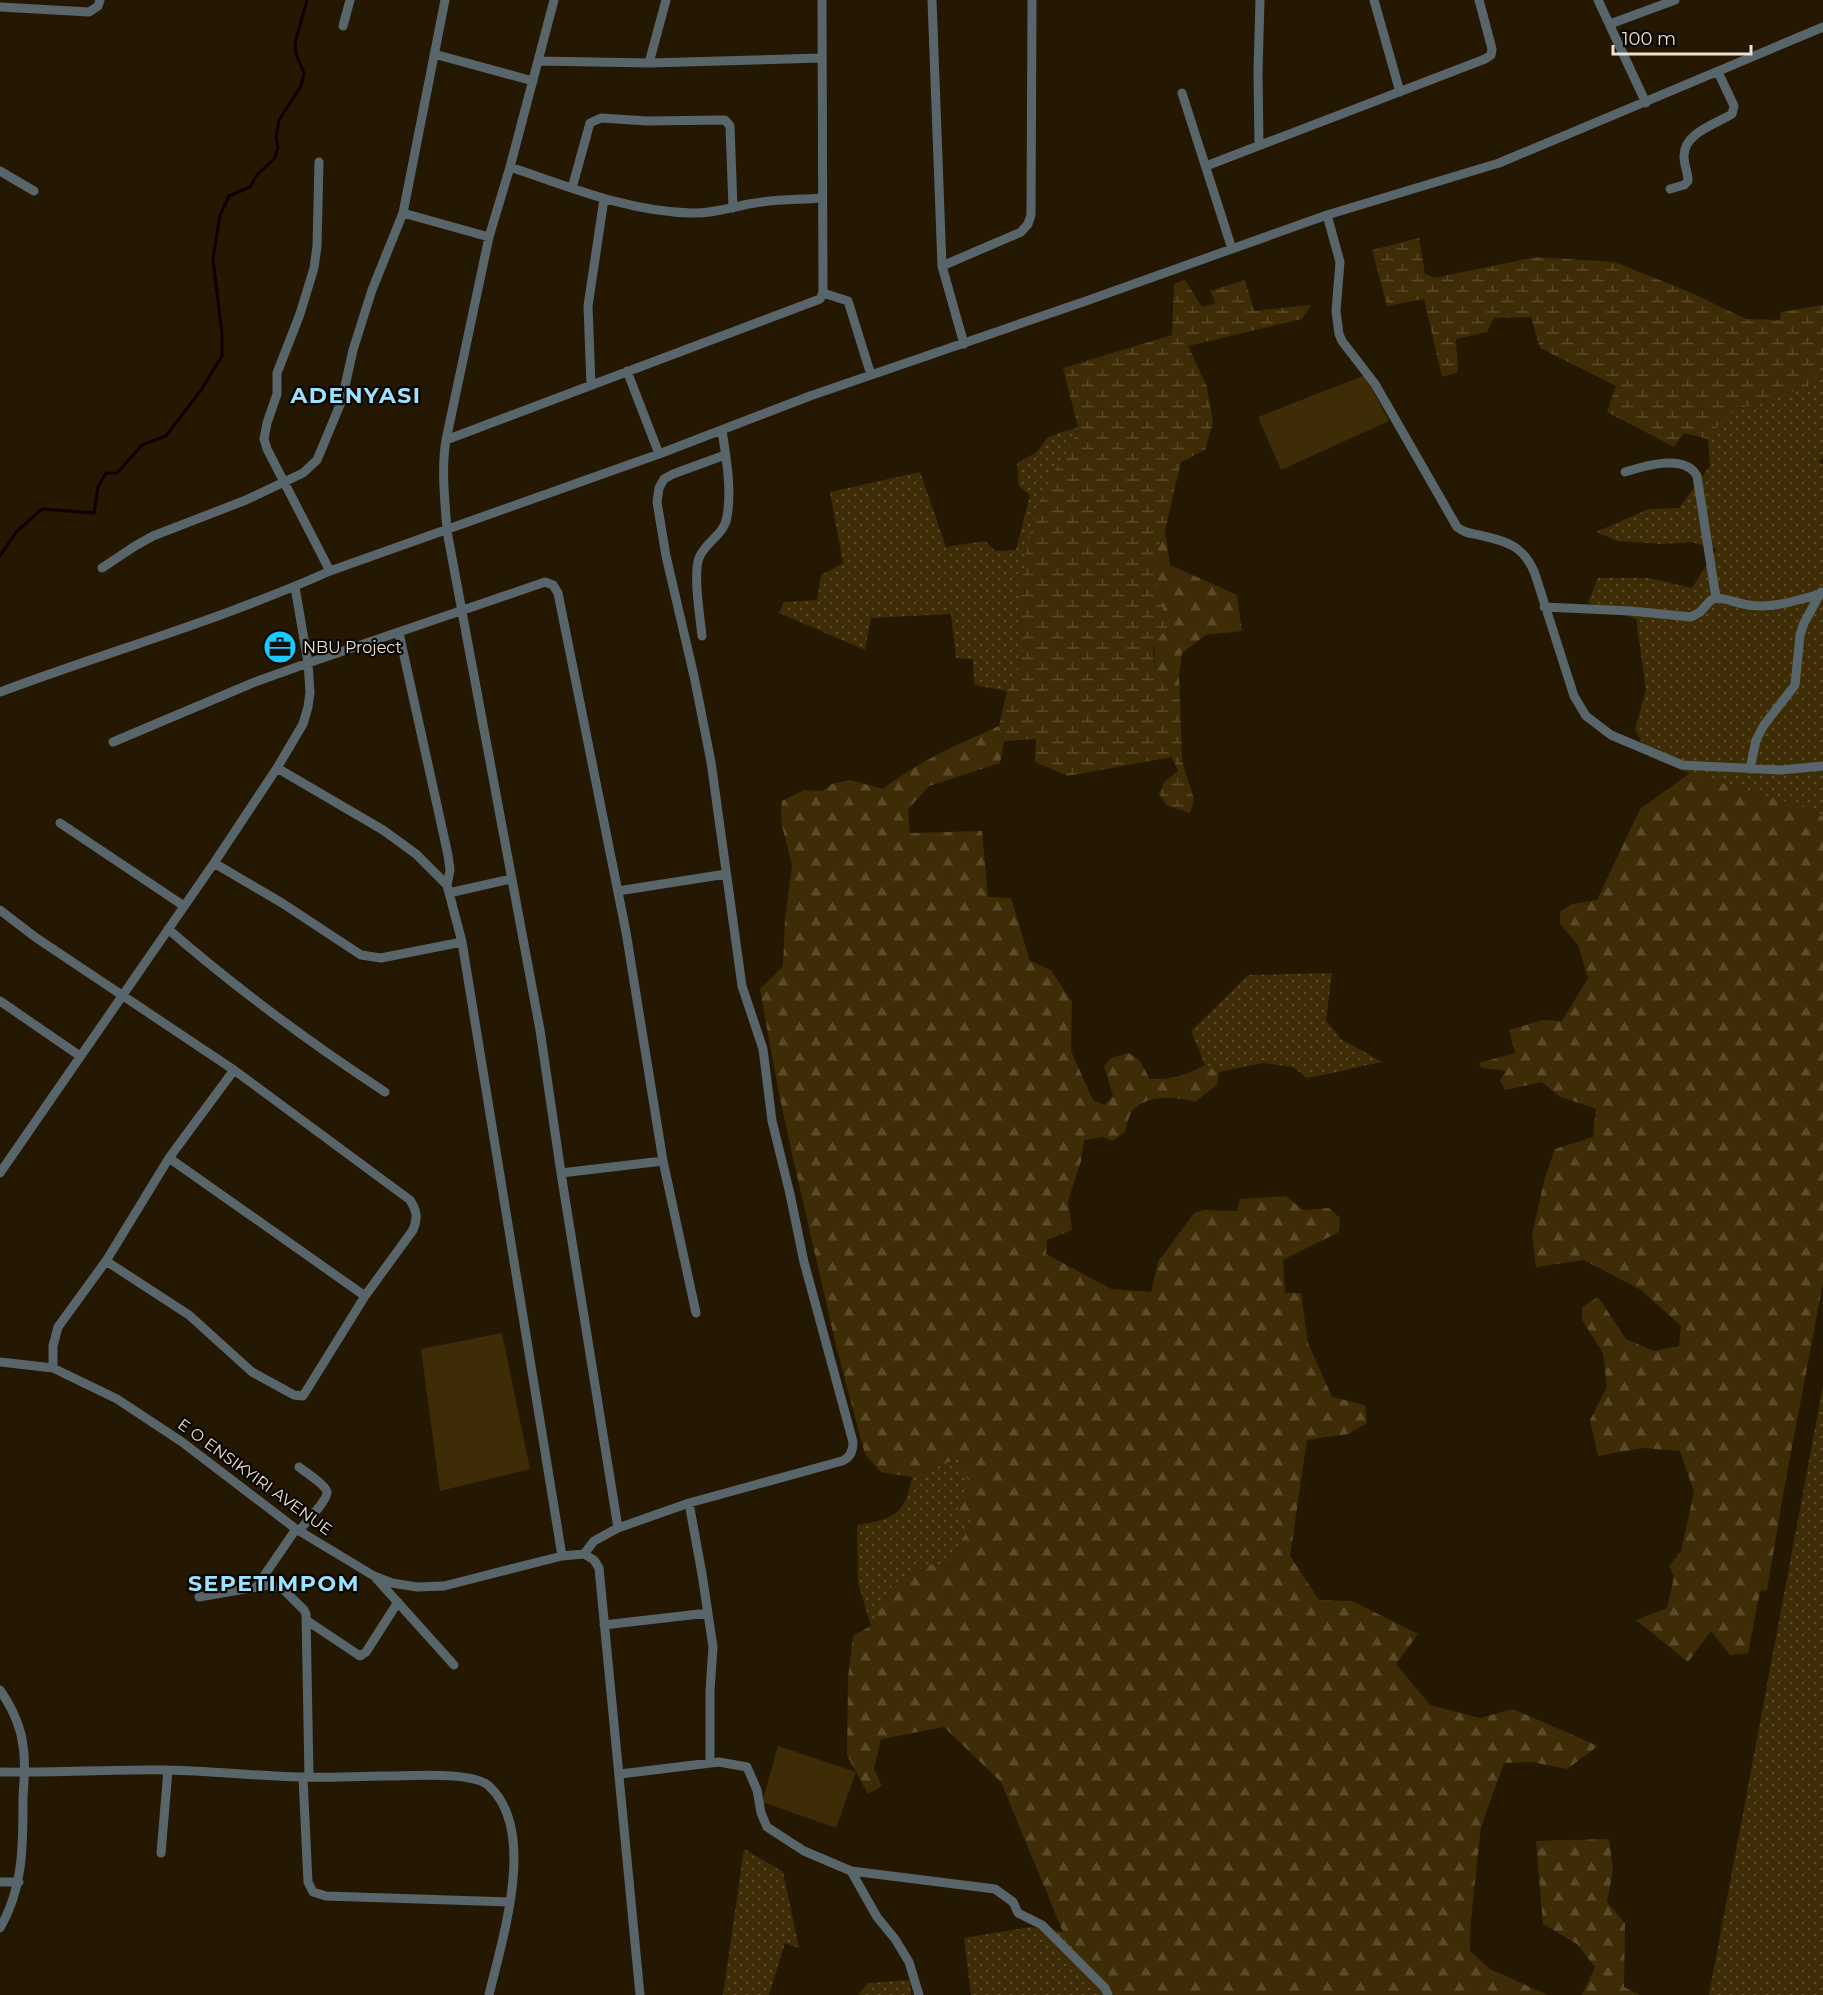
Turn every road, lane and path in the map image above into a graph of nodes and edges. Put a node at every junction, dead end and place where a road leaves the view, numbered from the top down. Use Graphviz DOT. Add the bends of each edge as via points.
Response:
graph roads {
  1 [pos="100,0"];
  2 [pos="350,0"];
  3 [pos="445,0"];
  4 [pos="554,0"];
  5 [pos="666,0"];
  6 [pos="822,0"];
  7 [pos="932,0"];
  8 [pos="1032,0"];
  9 [pos="1260,0"];
  10 [pos="1374,0"];
  11 [pos="1479,0"];
  12 [pos="1598,0"];
  13 [pos="1675,0"];
  14 [pos="47,5"];
  15 [pos="0,7"];
  16 [pos="1610,24"];
  17 [pos="344,26"];
  18 [pos="1823,27"];
  19 [pos="434,54"];
  20 [pos="821,58"];
  21 [pos="538,61"];
  22 [pos="649,63"];
  23 [pos="1718,72"];
  24 [pos="533,81"];
  25 [pos="1400,92"];
  26 [pos="1182,93"];
  27 [pos="1646,103"];
  28 [pos="1259,145"];
  29 [pos="319,162"];
  30 [pos="1206,166"];
  31 [pos="510,167"];
  32 [pos="0,171"];
  33 [pos="572,188"];
  34 [pos="1670,189"];
  35 [pos="34,191"];
  36 [pos="822,198"];
  37 [pos="604,199"];
  38 [pos="733,208"];
  39 [pos="403,213"];
  40 [pos="1327,215"];
  41 [pos="489,237"];
  42 [pos="1232,249"];
  43 [pos="942,266"];
  44 [pos="823,293"];
  45 [pos="964,344"];
  46 [pos="627,371"];
  47 [pos="871,375"];
  48 [pos="591,385"];
  49 [pos="722,430"];
  50 [pos="446,440"];
  51 [pos="659,454"];
  52 [pos="725,455"];
  53 [pos="1625,472"];
  54 [pos="285,481"];
  55 [pos="447,531"];
  56 [pos="102,568"];
  57 [pos="330,571"];
  58 [pos="295,587"];
  59 [pos="1821,592"];
  60 [pos="1716,598"];
  61 [pos="1544,607"];
  62 [pos="461,610"];
  63 [pos="399,633"];
  64 [pos="702,636"];
  65 [pos="308,663"];
  66 [pos="0,692"];
  67 [pos="113,742"];
  68 [pos="1823,766"];
  69 [pos="277,768"];
  70 [pos="1750,769"];
  71 [pos="60,823"];
  72 [pos="214,863"];
  73 [pos="726,874"];
  74 [pos="511,879"];
  75 [pos="448,889"];
  76 [pos="618,891"];
  77 [pos="184,906"];
  78 [pos="0,910"];
  79 [pos="168,929"];
  80 [pos="462,942"];
  81 [pos="123,995"];
  82 [pos="0,1001"];
  83 [pos="80,1056"];
  84 [pos="234,1070"];
  85 [pos="385,1092"];
  86 [pos="169,1158"];
  87 [pos="663,1161"];
  88 [pos="0,1173"];
  89 [pos="561,1173"];
  90 [pos="106,1261"];
  91 [pos="365,1296"];
  92 [pos="696,1313"];
  93 [pos="0,1362"];
  94 [pos="53,1368"];
  95 [pos="298,1467"];
  96 [pos="689,1503"];
  97 [pos="618,1528"];
  98 [pos="298,1530"];
  99 [pos="584,1554"];
  100 [pos="562,1557"];
  101 [pos="374,1576"];
  102 [pos="257,1586"];
  103 [pos="200,1597"];
  104 [pos="398,1602"];
  105 [pos="708,1613"];
  106 [pos="306,1620"];
  107 [pos="604,1625"];
  108 [pos="454,1665"];
  109 [pos="0,1690"];
  110 [pos="710,1763"];
  111 [pos="168,1770"];
  112 [pos="0,1772"];
  113 [pos="24,1772"];
  114 [pos="620,1773"];
  115 [pos="306,1777"];
  116 [pos="161,1853"];
  117 [pos="851,1870"];
  118 [pos="0,1882"];
  119 [pos="19,1882"];
  120 [pos="510,1902"];
  121 [pos="0,1928"];
  122 [pos="489,1995"];
  123 [pos="640,1995"];
  124 [pos="919,1995"];
  125 [pos="1108,1995"];
  1 -- 14 [label="street" via="90,12"];
  2 -- 17 [label="street"];
  3 -- 19 [label="street"];
  4 -- 21 [label="street"];
  5 -- 22 [label="street"];
  6 -- 20 [label="street"];
  7 -- 43 [label="street"];
  8 -- 43 [label="street" via="1028,224 1021,232"];
  9 -- 28 [label="street"];
  10 -- 25 [label="street"];
  11 -- 25 [label="street" via="1491,55"];
  12 -- 16 [label="street"];
  13 -- 16 [label="street"];
  14 -- 15 [label="street"];
  16 -- 27 [label="street"];
  18 -- 23 [label="street"];
  19 -- 24 [label="street"];
  19 -- 39 [label="street"];
  20 -- 22 [label="street"];
  20 -- 36 [label="street"];
  21 -- 22 [label="street"];
  21 -- 24 [label="street"];
  23 -- 27 [label="street"];
  23 -- 34 [label="street" via="1734,106 1732,114 1688,142 1684,156 1688,181"];
  24 -- 31 [label="street"];
  25 -- 28 [label="street"];
  26 -- 30 [label="street"];
  27 -- 40 [label="street" via="1499,163"];
  28 -- 30 [label="street"];
  29 -- 54 [label="street" via="314,268 277,373 277,394 264,440"];
  30 -- 42 [label="street"];
  31 -- 33 [label="street"];
  31 -- 41 [label="street"];
  32 -- 35 [label="street"];
  33 -- 37 [label="street"];
  33 -- 38 [label="street" via="594,120 725,120 730,126"];
  36 -- 38 [label="street"];
  36 -- 44 [label="street"];
  37 -- 38 [label="street" via="690,213"];
  37 -- 48 [label="street" via="588,306"];
  39 -- 41 [label="street"];
  39 -- 54 [label="street" via="369,300 342,400 317,460 303,473"];
  40 -- 42 [label="street"];
  40 -- 61 [label="street" via="1340,262 1336,311 1342,341 1375,384 1457,527 1516,547 1531,564"];
  41 -- 50 [label="street"];
  42 -- 45 [label="street"];
  43 -- 45 [label="street"];
  44 -- 46 [label="street" via="814,303"];
  44 -- 47 [label="street" via="848,301"];
  45 -- 47 [label="street"];
  46 -- 48 [label="street"];
  46 -- 51 [label="street"];
  47 -- 49 [label="street"];
  48 -- 50 [label="street"];
  49 -- 51 [label="street"];
  49 -- 52 [label="street"];
  50 -- 55 [label="street" via="443,457"];
  51 -- 55 [label="street"];
  52 -- 64 [label="street" via="729,480 727,519 699,558 696,572"];
  52 -- 73 [label="street" via="664,479 657,502 711,762"];
  53 -- 60 [label="street" via="1655,463 1686,464 1694,469"];
  54 -- 56 [label="street" via="153,536"];
  54 -- 57 [label="street"];
  55 -- 57 [label="street"];
  55 -- 62 [label="street"];
  57 -- 58 [label="street"];
  58 -- 65 [label="street"];
  58 -- 66 [label="street"];
  59 -- 60 [label="street" via="1762,606"];
  59 -- 70 [label="street" via="1800,635 1795,685 1764,725 1756,740"];
  60 -- 61 [label="street" via="1691,617"];
  61 -- 70 [label="street" via="1574,696 1586,716 1611,735 1682,765"];
  62 -- 63 [label="street"];
  62 -- 74 [label="street"];
  62 -- 76 [label="street" via="544,582 553,585 558,593"];
  63 -- 65 [label="street"];
  63 -- 75 [label="street" via="448,855"];
  65 -- 67 [label="street"];
  65 -- 69 [label="street" via="310,692 303,724"];
  68 -- 70 [label="street"];
  69 -- 72 [label="street"];
  69 -- 75 [label="street" via="383,830 416,854"];
  71 -- 77 [label="street"];
  72 -- 77 [label="street"];
  72 -- 80 [label="street" via="361,955 381,958"];
  73 -- 76 [label="street"];
  73 -- 96 [label="street" via="742,986 763,1049 772,1120 853,1449 848,1459 842,1461"];
  74 -- 75 [label="street"];
  74 -- 89 [label="street" via="540,1030"];
  75 -- 80 [label="street"];
  76 -- 87 [label="street"];
  77 -- 79 [label="street"];
  78 -- 81 [label="street"];
  79 -- 81 [label="street"];
  79 -- 85 [label="street" via="286,1024"];
  80 -- 100 [label="street"];
  81 -- 83 [label="street"];
  81 -- 84 [label="street"];
  82 -- 83 [label="street"];
  83 -- 88 [label="street"];
  84 -- 86 [label="street"];
  84 -- 91 [label="street" via="416,1208 413,1230"];
  86 -- 90 [label="street"];
  86 -- 91 [label="street"];
  87 -- 89 [label="street"];
  87 -- 92 [label="street"];
  89 -- 97 [label="street"];
  90 -- 91 [label="street" via="189,1315 252,1372 299,1396 307,1390"];
  90 -- 94 [label="street" via="58,1327 52,1346"];
  93 -- 94 [label="street, E O ENSIKYIRI AVENUE"];
  94 -- 98 [label="street, E O ENSIKYIRI AVENUE" via="117,1399 182,1442"];
  95 -- 98 [label="street" via="327,1491"];
  96 -- 97 [label="street"];
  96 -- 105 [label="street"];
  97 -- 99 [label="street" via="594,1541"];
  98 -- 101 [label="street, E O ENSIKYIRI AVENUE"];
  98 -- 102 [label="street"];
  99 -- 100 [label="street, E O ENSIKYIRI AVENUE"];
  99 -- 107 [label="street" via="599,1568"];
  100 -- 101 [label="street, E O ENSIKYIRI AVENUE" via="444,1586 417,1587"];
  101 -- 104 [label="street"];
  102 -- 103 [label="street"];
  102 -- 106 [label="street" via="283,1589 302,1606"];
  104 -- 106 [label="street" via="360,1656"];
  104 -- 108 [label="street"];
  105 -- 107 [label="street"];
  105 -- 110 [label="street" via="713,1647"];
  106 -- 115 [label="street"];
  107 -- 114 [label="street"];
  109 -- 113 [label="street" via="21,1733"];
  110 -- 114 [label="street"];
  110 -- 117 [label="street" via="747,1767 767,1827 804,1851"];
  111 -- 113 [label="street"];
  111 -- 115 [label="street"];
  111 -- 116 [label="street"];
  112 -- 113 [label="street"];
  113 -- 119 [label="street"];
  114 -- 123 [label="street"];
  115 -- 120 [label="street" via="435,1776 484,1782 502,1803 511,1827 515,1855"];
  115 -- 120 [label="street" via="308,1881 313,1892 326,1896"];
  117 -- 124 [label="street" via="877,1917 909,1962"];
  117 -- 125 [label="street" via="995,1889 1013,1902 1018,1913 1042,1925"];
  118 -- 119 [label="street"];
  119 -- 121 [label="street"];
  120 -- 122 [label="street"];
}
